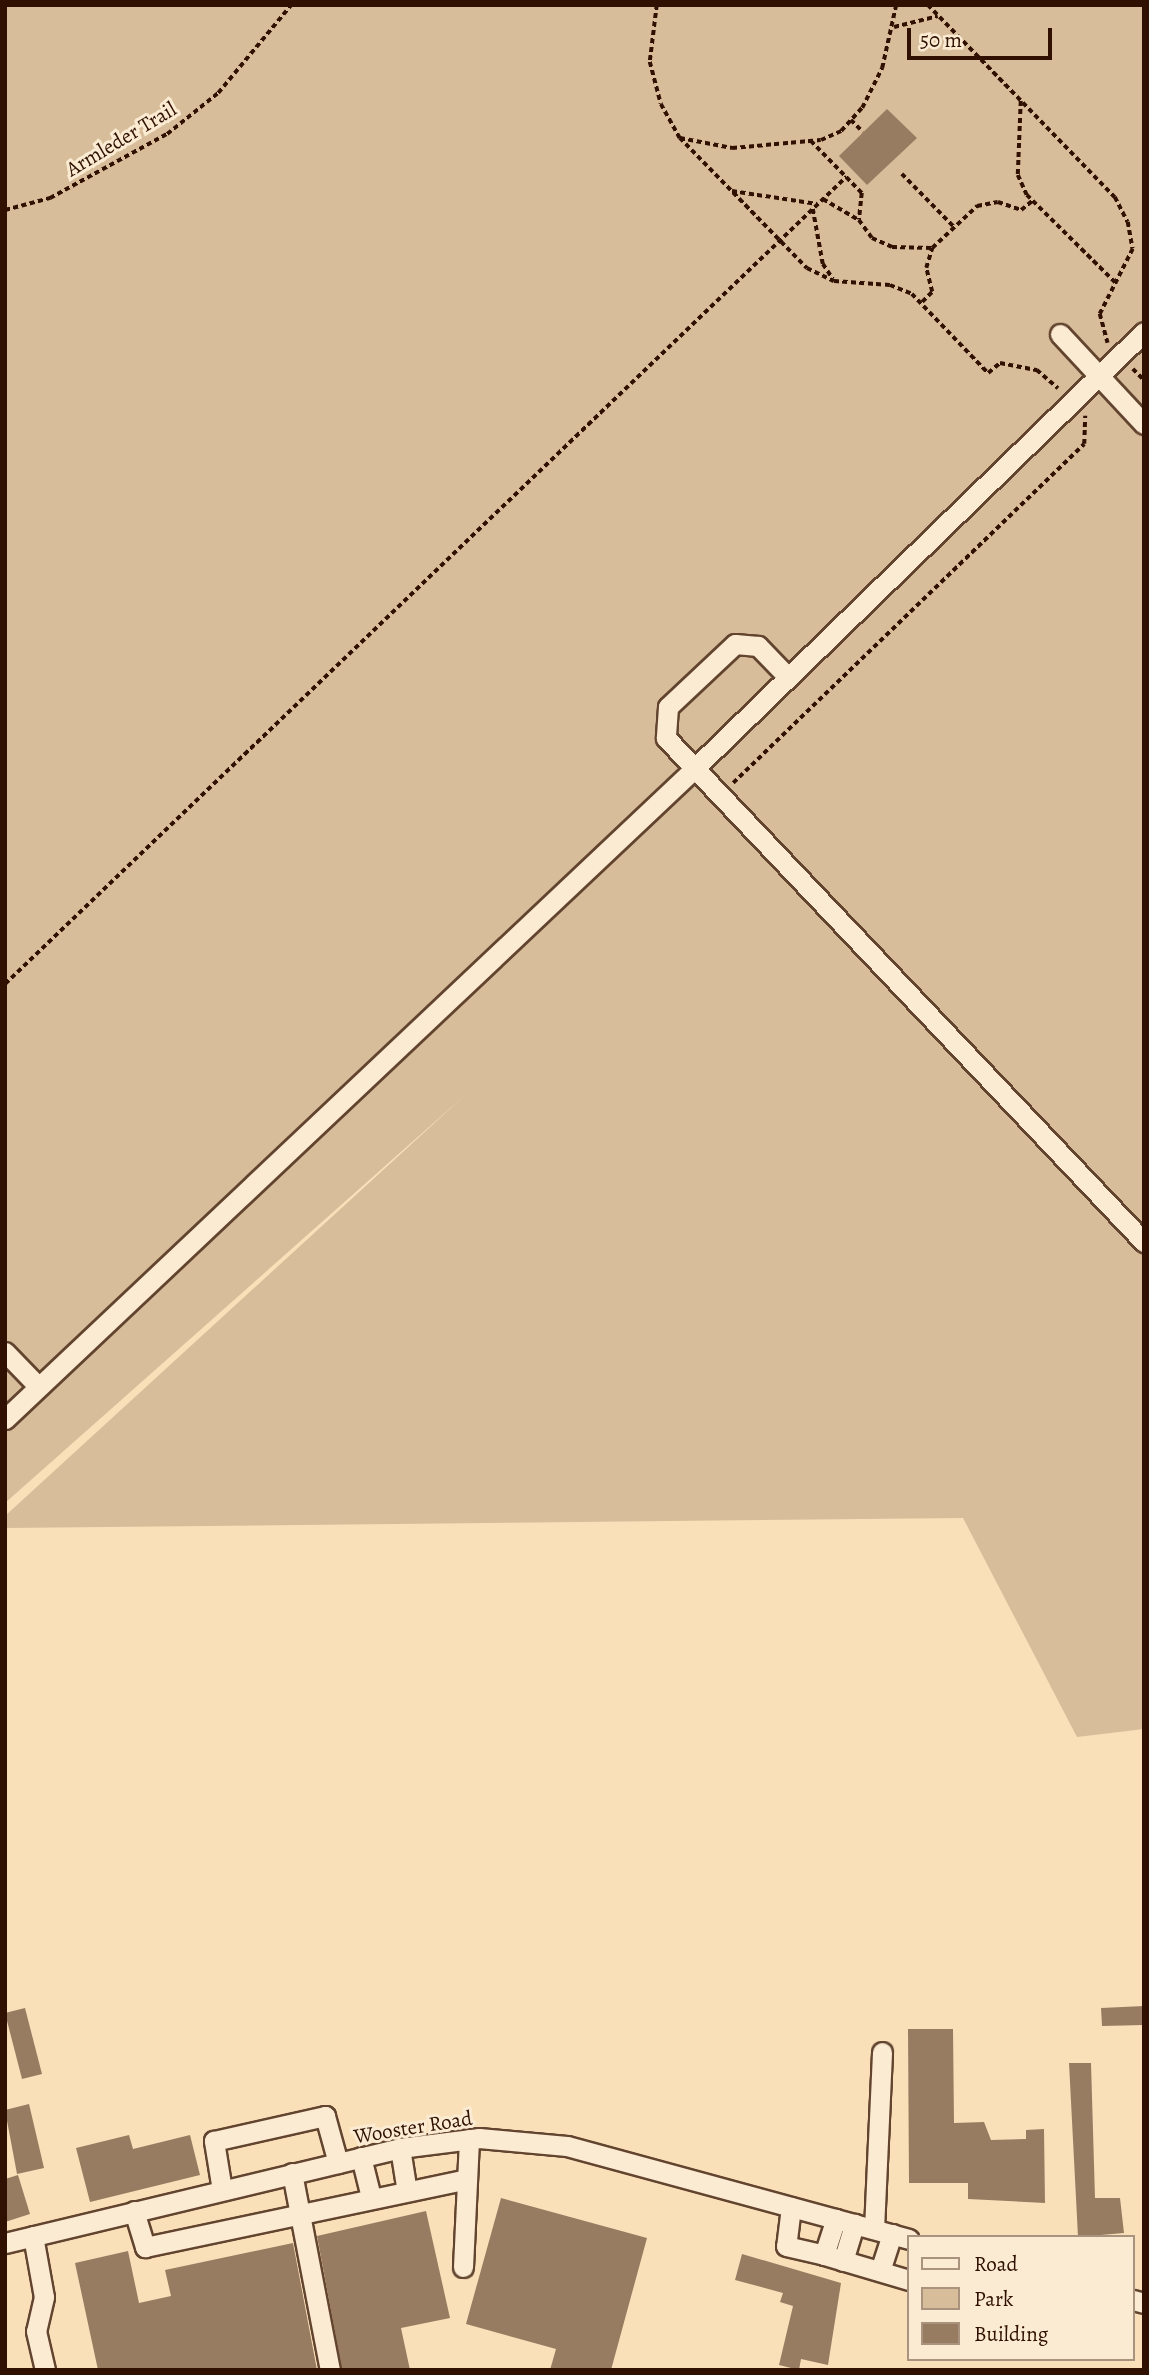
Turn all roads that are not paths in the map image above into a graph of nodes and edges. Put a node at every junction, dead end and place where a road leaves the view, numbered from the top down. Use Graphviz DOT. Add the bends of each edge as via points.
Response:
graph roads {
  1 [pos="1144,332"];
  2 [pos="1060,334"];
  3 [pos="1099,377"];
  4 [pos="1144,424"];
  5 [pos="787,676"];
  6 [pos="694,769"];
  7 [pos="1144,1242"];
  8 [pos="5,1352"];
  9 [pos="38,1386"];
  10 [pos="5,1419"];
  11 [pos="882,2052"];
  12 [pos="469,2139"];
  13 [pos="400,2148"];
  14 [pos="362,2157"];
  15 [pos="338,2162"];
  16 [pos="292,2173"];
  17 [pos="467,2179"];
  18 [pos="407,2187"];
  19 [pos="222,2190"];
  20 [pos="370,2194"];
  21 [pos="791,2207"];
  22 [pos="134,2211"];
  23 [pos="297,2215"];
  24 [pos="845,2221"];
  25 [pos="892,2234"];
  26 [pos="33,2236"];
  27 [pos="5,2243"];
  28 [pos="834,2258"];
  29 [pos="463,2267"];
  30 [pos="880,2271"];
  31 [pos="908,2280"];
  32 [pos="45,2370"];
  33 [pos="330,2370"];
  1 -- 3 [label="street"];
  2 -- 3 [label="street"];
  3 -- 4 [label="street"];
  3 -- 5 [label="street"];
  5 -- 6 [label="street"];
  5 -- 6 [label="street" via="758,646 735,645 668,708 666,738"];
  6 -- 7 [label="street"];
  6 -- 9 [label="street"];
  8 -- 9 [label="street"];
  9 -- 10 [label="street"];
  11 -- 25 [label="street"];
  12 -- 13 [label="street, Wooster Road"];
  12 -- 17 [label="street"];
  12 -- 21 [label="street, Wooster Road" via="567,2146"];
  13 -- 14 [label="street, Wooster Road"];
  13 -- 18 [label="street"];
  14 -- 15 [label="street, Wooster Road"];
  14 -- 20 [label="street"];
  15 -- 16 [label="street, Wooster Road"];
  15 -- 19 [label="street" via="325,2116 214,2141"];
  16 -- 19 [label="street, Wooster Road"];
  16 -- 23 [label="street"];
  17 -- 18 [label="street"];
  17 -- 29 [label="street"];
  18 -- 20 [label="street"];
  19 -- 22 [label="street, Wooster Road"];
  20 -- 23 [label="street"];
  21 -- 24 [label="street, Wooster Road"];
  21 -- 28 [label="street" via="786,2246"];
  22 -- 23 [label="street" via="145,2247"];
  22 -- 26 [label="street, Wooster Road"];
  23 -- 33 [label="street"];
  24 -- 25 [label="street, Wooster Road"];
  24 -- 28 [label="street"];
  25 -- 30 [label="street"];
  26 -- 27 [label="street, Wooster Road"];
  26 -- 32 [label="street" via="44,2297 36,2331"];
  28 -- 30 [label="street"];
  30 -- 31 [label="street"];
}
